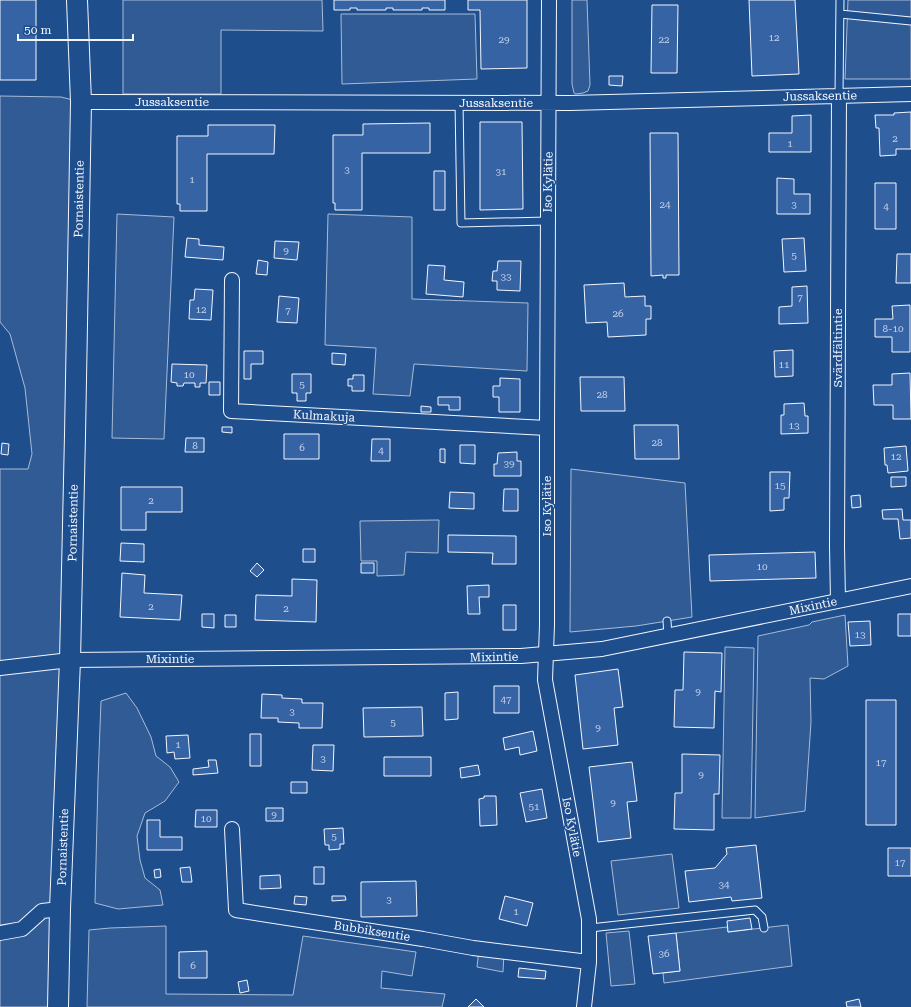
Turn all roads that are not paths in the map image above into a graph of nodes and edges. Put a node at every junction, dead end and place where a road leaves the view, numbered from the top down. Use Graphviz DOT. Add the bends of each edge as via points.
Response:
graph roads {
  1 [pos="77,0"];
  2 [pos="83,0"];
  3 [pos="549,0"];
  4 [pos="840,0"];
  5 [pos="840,14"];
  6 [pos="911,21"];
  7 [pos="79,39"];
  8 [pos="911,94"];
  9 [pos="839,95"];
  10 [pos="81,102"];
  11 [pos="459,102"];
  12 [pos="549,103"];
  13 [pos="548,222"];
  14 [pos="232,280"];
  15 [pos="547,428"];
  16 [pos="911,586"];
  17 [pos="838,601"];
  18 [pos="667,621"];
  19 [pos="668,636"];
  20 [pos="546,655"];
  21 [pos="70,660"];
  22 [pos="0,668"];
  23 [pos="232,829"];
  24 [pos="60,909"];
  25 [pos="590,928"];
  26 [pos="764,928"];
  27 [pos="0,933"];
  28 [pos="589,962"];
  29 [pos="58,1007"];
  30 [pos="584,1007"];
  1 -- 7 [label="street, Pornaistentie"];
  2 -- 7 [label="street, Pornaistentie"];
  3 -- 12 [label="street, Iso Kylätie"];
  4 -- 5 [label="lane"];
  5 -- 6 [label="lane"];
  5 -- 9 [label="lane"];
  7 -- 10 [label="street, Pornaistentie"];
  8 -- 9 [label="street, Jussaksentie"];
  9 -- 12 [label="street, Jussaksentie"];
  9 -- 17 [label="street, Svärdfältintie"];
  10 -- 11 [label="street, Jussaksentie"];
  10 -- 21 [label="street, Pornaistentie"];
  11 -- 12 [label="street, Jussaksentie"];
  11 -- 13 [label="lane" via="461,223"];
  12 -- 13 [label="street, Iso Kylätie"];
  13 -- 15 [label="street, Iso Kylätie"];
  14 -- 15 [label="street, Kulmakuja" via="231,411"];
  15 -- 20 [label="street, Iso Kylätie"];
  16 -- 17 [label="street, Mixintie"];
  17 -- 19 [label="street, Mixintie"];
  18 -- 19 [label="lane"];
  19 -- 20 [label="street, Mixintie" via="602,649"];
  20 -- 21 [label="street, Mixintie"];
  20 -- 25 [label="street, Iso Kylätie" via="545,680"];
  21 -- 22 [label="street, Mixintie"];
  21 -- 24 [label="street, Pornaistentie"];
  23 -- 28 [label="street, Bubbiksentie" via="236,910 473,948"];
  24 -- 27 [label="street" via="42,911 22,929"];
  24 -- 29 [label="street, Pornaistentie"];
  25 -- 26 [label="lane" via="755,910 762,917"];
  25 -- 28 [label="street, Iso Kylätie"];
  28 -- 30 [label="street, Iso Kylätie"];
}
